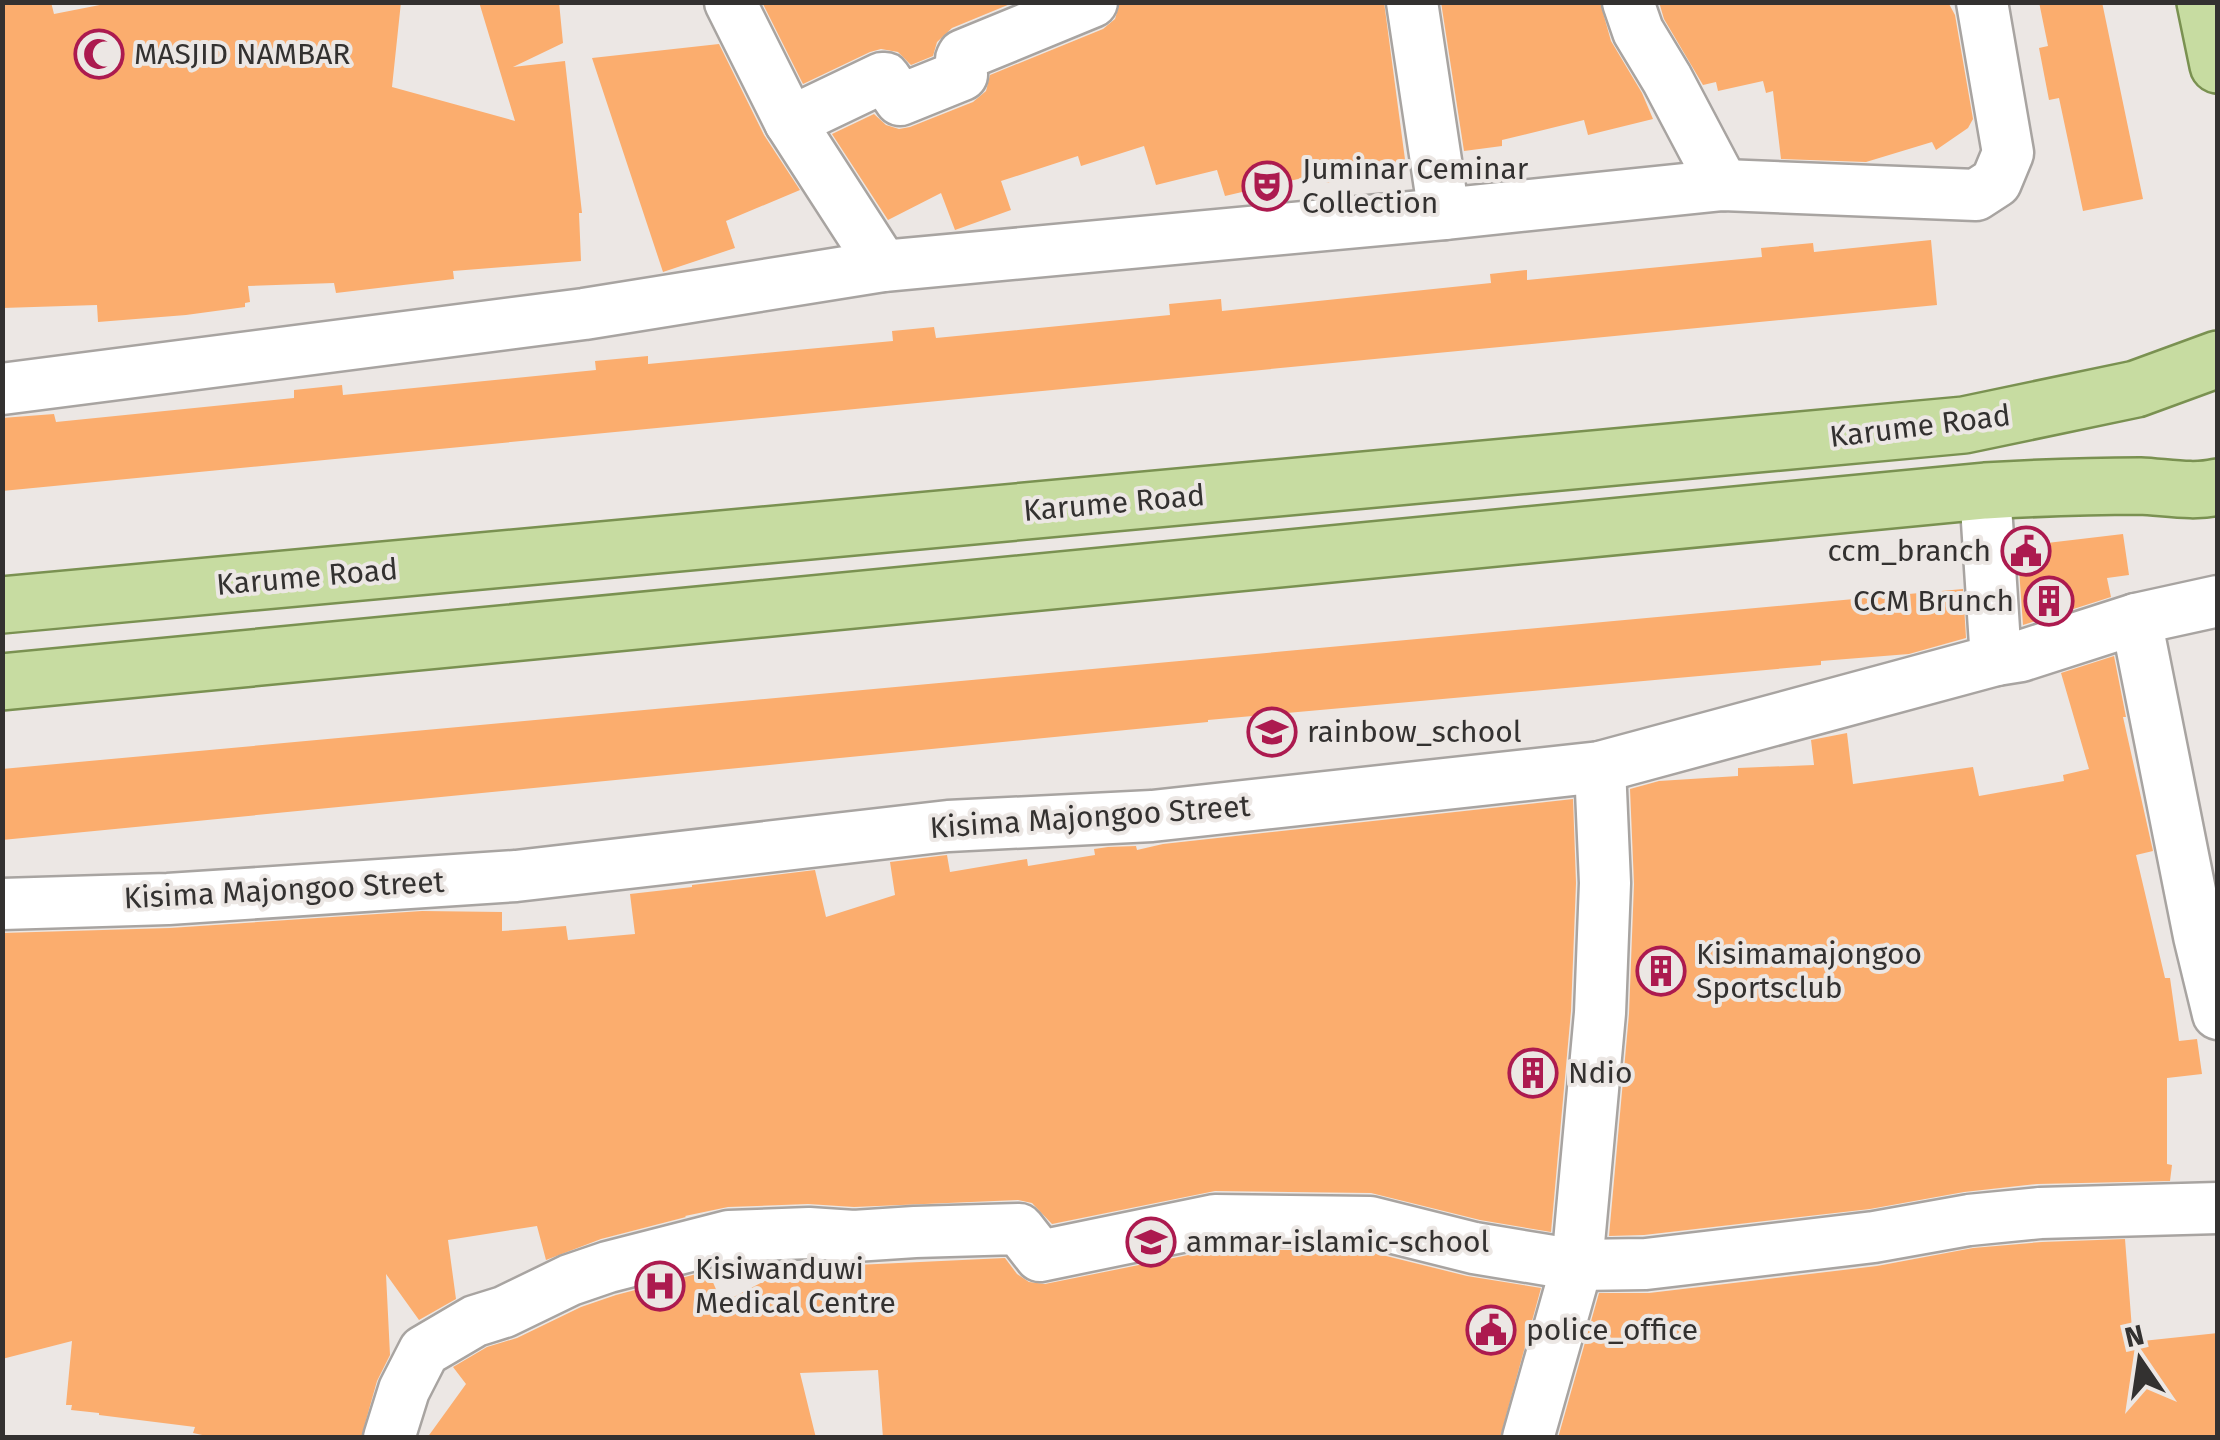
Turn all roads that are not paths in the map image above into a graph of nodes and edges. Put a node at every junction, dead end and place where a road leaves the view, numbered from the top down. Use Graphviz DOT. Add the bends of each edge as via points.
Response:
graph roads {
  1 [pos="730,2"];
  2 [pos="1092,2"];
  3 [pos="1412,2"];
  4 [pos="1628,2"];
  5 [pos="1982,2"];
  6 [pos="2205,2"];
  7 [pos="2218,65"];
  8 [pos="790,122"];
  9 [pos="1723,184"];
  10 [pos="1444,214"];
  11 [pos="883,266"];
  12 [pos="2218,359"];
  13 [pos="2,389"];
  14 [pos="2218,488"];
  15 [pos="1985,491"];
  16 [pos="2218,601"];
  17 [pos="2,604"];
  18 [pos="2136,619"];
  19 [pos="1996,660"];
  20 [pos="2,682"];
  21 [pos="1600,767"];
  22 [pos="2,904"];
  23 [pos="2218,1014"];
  24 [pos="2218,1208"];
  25 [pos="1577,1264"];
  26 [pos="389,1438"];
  27 [pos="1528,1438"];
  1 -- 8 [label="street"];
  2 -- 8 [label="street" via="963,55 962,75 900,100 882,78"];
  3 -- 10 [label="street"];
  4 -- 9 [label="street"];
  5 -- 9 [label="street" via="2008,153 1996,182 1976,196"];
  6 -- 7 [label="main road"];
  8 -- 11 [label="street"];
  9 -- 10 [label="street"];
  10 -- 11 [label="street"];
  11 -- 13 [label="street" via="584,314"];
  12 -- 17 [label="main road, Karume Road" via="2136,390 1964,426"];
  14 -- 15 [label="main road"];
  15 -- 19 [label="street"];
  15 -- 20 [label="main road"];
  16 -- 18 [label="street, Kisima Majongoo Street"];
  18 -- 19 [label="street, Kisima Majongoo Street"];
  18 -- 23 [label="street"];
  19 -- 21 [label="street, Kisima Majongoo Street"];
  21 -- 22 [label="street, Kisima Majongoo Street" via="1152,816 948,826 516,876"];
  21 -- 25 [label="street" via="1600,1013"];
  24 -- 25 [label="street" via="2022,1215 1646,1264"];
  25 -- 26 [label="street" via="1370,1222 1214,1220 1040,1256 1019,1229 729,1236 570,1280 424,1351"];
  25 -- 27 [label="street"];
}
